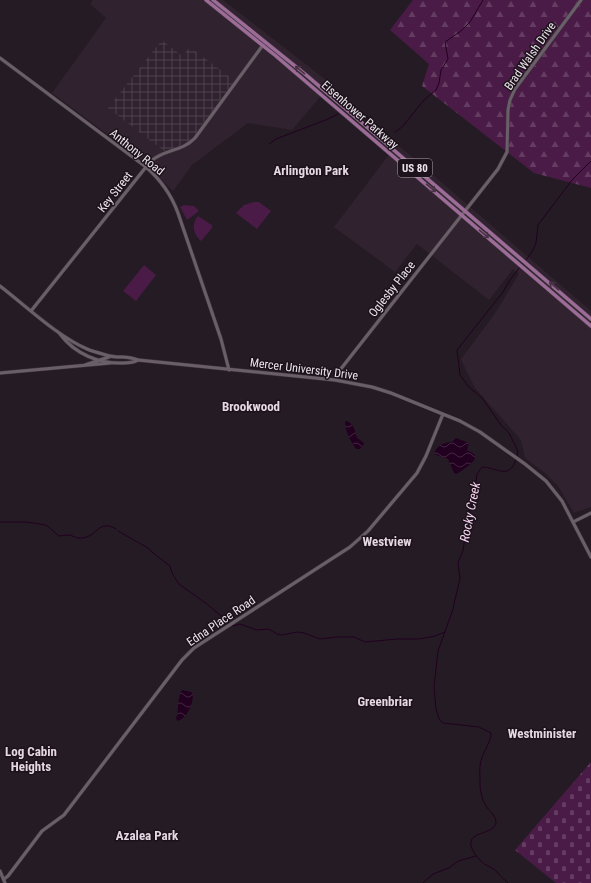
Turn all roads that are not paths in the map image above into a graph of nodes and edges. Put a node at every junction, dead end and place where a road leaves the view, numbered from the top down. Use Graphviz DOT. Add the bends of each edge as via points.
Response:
graph roads {
  1 [pos="206,0"];
  2 [pos="213,0"];
  3 [pos="581,0"];
  4 [pos="264,44"];
  5 [pos="0,58"];
  6 [pos="146,167"];
  7 [pos="465,210"];
  8 [pos="461,215"];
  9 [pos="0,286"];
  10 [pos="31,311"];
  11 [pos="591,319"];
  12 [pos="591,326"];
  13 [pos="59,333"];
  14 [pos="111,356"];
  15 [pos="97,360"];
  16 [pos="138,360"];
  17 [pos="110,363"];
  18 [pos="84,366"];
  19 [pos="229,370"];
  20 [pos="0,373"];
  21 [pos="335,380"];
  22 [pos="443,414"];
  23 [pos="591,512"];
  24 [pos="573,522"];
  25 [pos="591,557"];
  26 [pos="0,871"];
  27 [pos="5,881"];
  1 -- 4 [label="main road, Eisenhower Parkway / US 80"];
  2 -- 4 [label="main road, Eisenhower Parkway / US 80"];
  3 -- 7 [label="street, Brad Walsh Drive" via="515,89 508,110 507,152 498,169"];
  4 -- 6 [label="street, Key Street" via="192,141 157,156"];
  7 -- 4 [label="main road, Eisenhower Parkway / US 80, one-way" via="338,101"];
  4 -- 8 [label="main road, Eisenhower Parkway / US 80, one-way"];
  5 -- 6 [label="street, Anthony Road"];
  6 -- 10 [label="street, Key Street"];
  6 -- 19 [label="street, Anthony Road" via="163,184 174,201"];
  7 -- 8 [label="street, Oglesby Place"];
  11 -- 7 [label="main road, Eisenhower Parkway / US 80, one-way"];
  8 -- 12 [label="main road, Eisenhower Parkway / US 80, one-way"];
  8 -- 21 [label="street, Oglesby Place"];
  9 -- 10 [label="street, Mercer University Drive"];
  10 -- 13 [label="street, Mercer University Drive"];
  13 -- 14 [label="street, Mercer University Drive" via="85,348"];
  13 -- 15 [label="street, Mercer University Drive" via="82,353"];
  14 -- 15 [label="street"];
  14 -- 16 [label="street, Mercer University Drive"];
  15 -- 17 [label="street, Mercer University Drive"];
  15 -- 18 [label="street"];
  16 -- 17 [label="street, Mercer University Drive"];
  16 -- 19 [label="street, Mercer University Drive"];
  17 -- 18 [label="street"];
  18 -- 20 [label="street"];
  19 -- 21 [label="street, Mercer University Drive"];
  21 -- 22 [label="street, Mercer University Drive" via="385,391"];
  22 -- 24 [label="street, Mercer University Drive" via="472,427 540,476 562,501"];
  22 -- 27 [label="street, Edna Place Road" via="417,473 368,532 350,547 194,648 182,660 64,814 42,831"];
  23 -- 24 [label="street"];
  24 -- 25 [label="street, Mercer University Drive"];
  26 -- 27 [label="street"];
}
